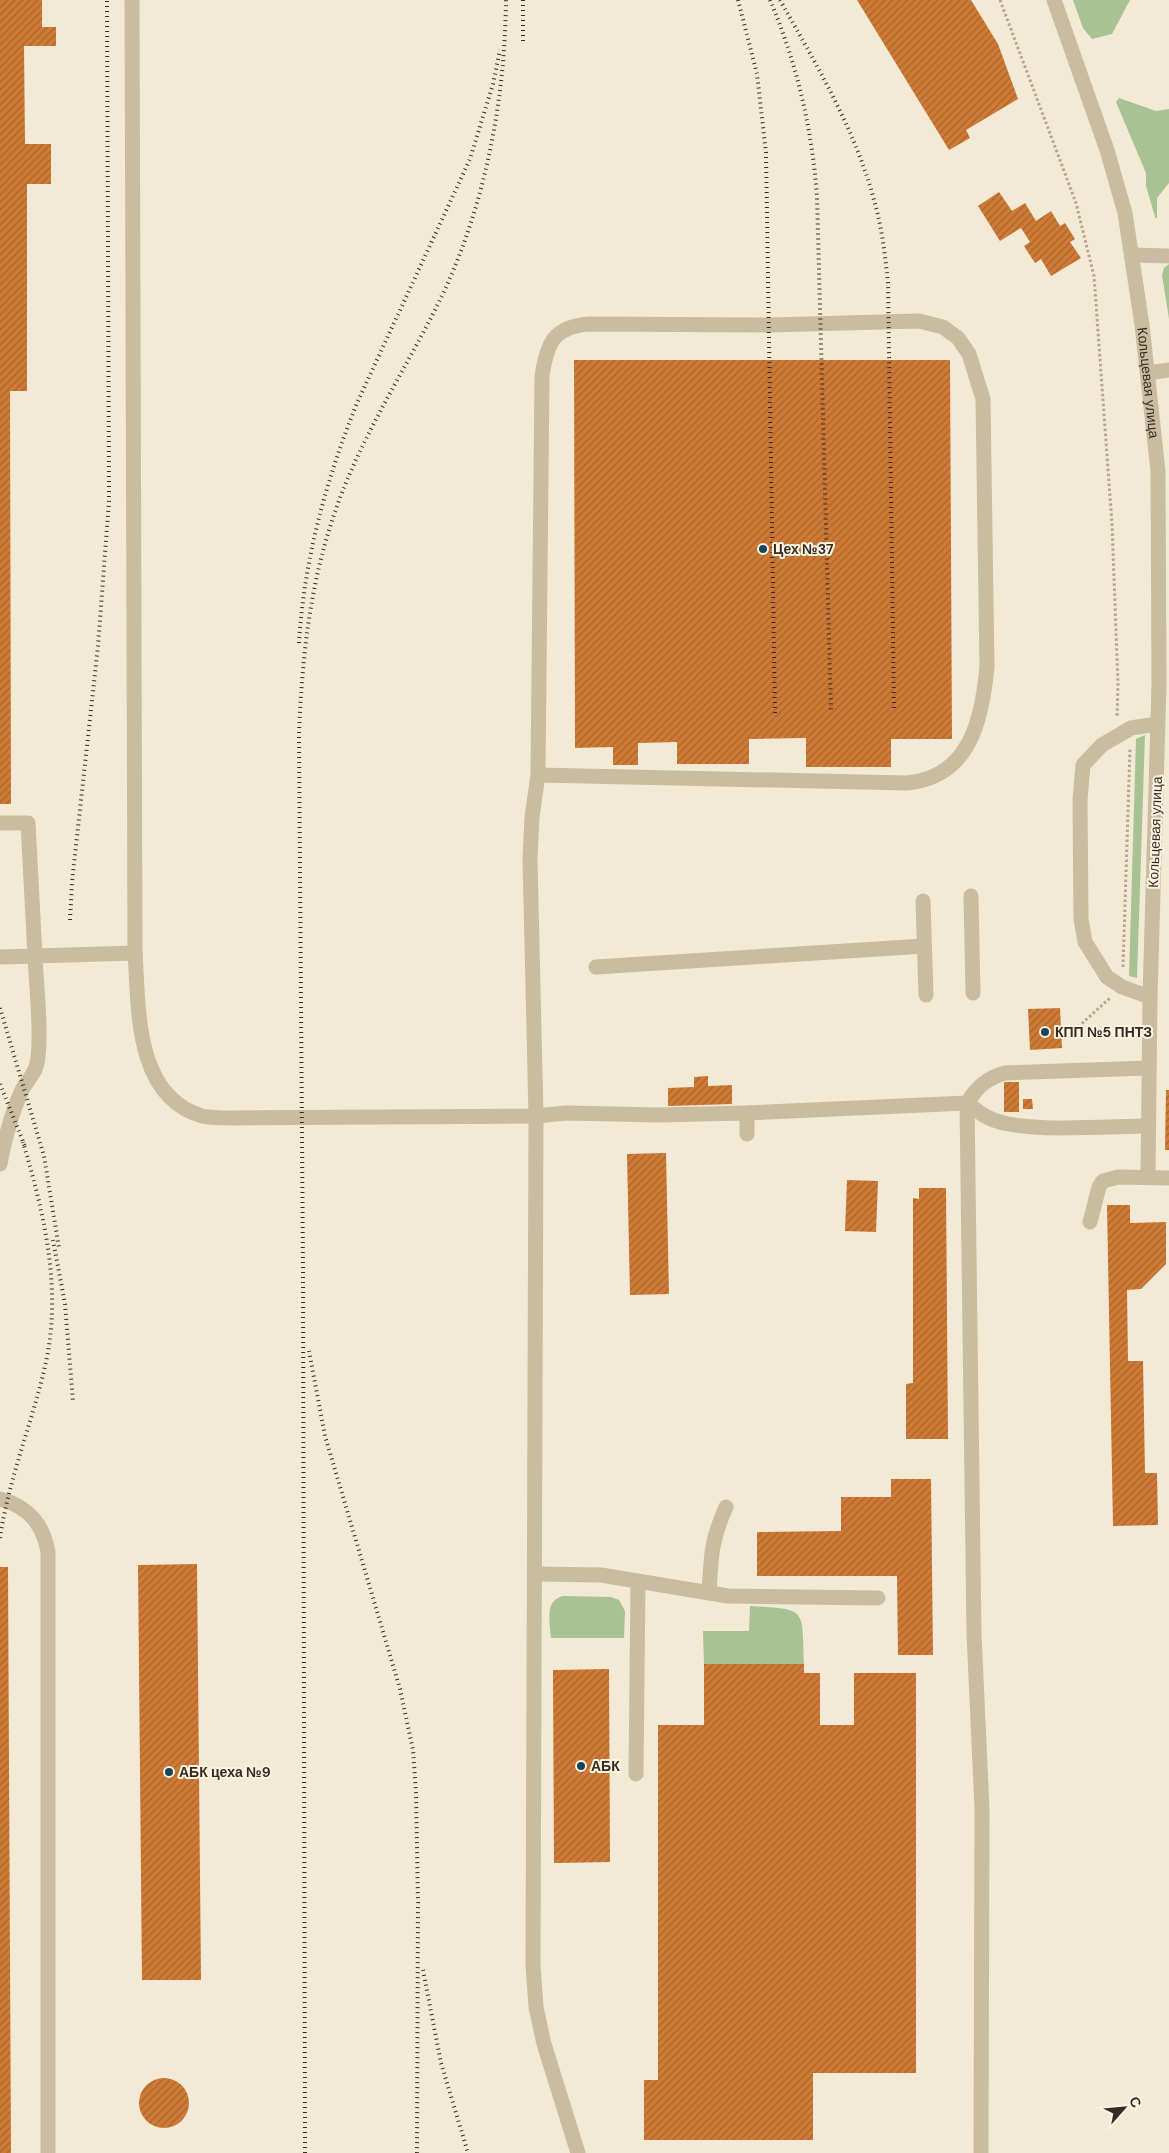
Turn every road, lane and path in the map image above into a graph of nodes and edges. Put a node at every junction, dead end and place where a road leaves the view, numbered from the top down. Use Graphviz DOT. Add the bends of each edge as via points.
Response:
graph roads {
  1 [pos="132,0"];
  2 [pos="1000,0"];
  3 [pos="1054,0"];
  4 [pos="1132,255"];
  5 [pos="1169,256"];
  6 [pos="1169,370"];
  7 [pos="1148,373"];
  8 [pos="1157,724"];
  9 [pos="1122,734"];
  10 [pos="538,775"];
  11 [pos="0,823"];
  12 [pos="1162,847"];
  13 [pos="971,896"];
  14 [pos="923,901"];
  15 [pos="924,946"];
  16 [pos="135,953"];
  17 [pos="35,956"];
  18 [pos="0,957"];
  19 [pos="596,967"];
  20 [pos="1122,987"];
  21 [pos="973,994"];
  22 [pos="926,995"];
  23 [pos="1150,997"];
  24 [pos="1067,1037"];
  25 [pos="1148,1068"];
  26 [pos="967,1103"];
  27 [pos="747,1113"];
  28 [pos="536,1116"];
  29 [pos="1148,1126"];
  30 [pos="747,1134"];
  31 [pos="0,1164"];
  32 [pos="1148,1177"];
  33 [pos="1169,1178"];
  34 [pos="1090,1222"];
  35 [pos="0,1499"];
  36 [pos="726,1507"];
  37 [pos="535,1574"];
  38 [pos="638,1581"];
  39 [pos="709,1593"];
  40 [pos="878,1598"];
  41 [pos="636,1774"];
  42 [pos="48,2153"];
  43 [pos="578,2153"];
  44 [pos="981,2153"];
  1 -- 16 [label="street"];
  2 -- 9 [label="path" via="1076,203 1094,276 1112,524 1118,685 1116,728"];
  3 -- 4 [label="street, Кольцевая улица" via="1107,150 1125,213"];
  4 -- 5 [label="street"];
  4 -- 7 [label="street, Кольцевая улица"];
  6 -- 7 [label="street"];
  7 -- 8 [label="street, Кольцевая улица" via="1158,471"];
  8 -- 9 [label="street" via="1131,728"];
  8 -- 12 [label="street, Кольцевая улица"];
  9 -- 20 [label="path" via="1130,742"];
  9 -- 20 [label="street" via="1102,745 1083,766 1080,800 1080,919 1085,942 1107,977"];
  10 -- 10 [label="street" via="542,376 549,345 558,333 571,325 589,324 919,322 943,327 958,338 969,354 983,399 987,667 977,726 958,760 931,778 907,783"];
  10 -- 28 [label="street" via="530,859"];
  11 -- 17 [label="street" via="28,823"];
  12 -- 23 [label="street, Кольцевая улица"];
  13 -- 21 [label="street"];
  14 -- 15 [label="street"];
  15 -- 19 [label="street"];
  15 -- 22 [label="street"];
  16 -- 17 [label="street"];
  16 -- 28 [label="street" via="141,1034 150,1069 179,1104 202,1116"];
  17 -- 18 [label="street"];
  17 -- 31 [label="street" via="38,1056 33,1075 13,1112"];
  20 -- 23 [label="street"];
  20 -- 24 [label="path"];
  23 -- 25 [label="street, Кольцевая улица"];
  25 -- 26 [label="street" via="1005,1073 983,1083"];
  25 -- 29 [label="street, Кольцевая улица"];
  26 -- 27 [label="street"];
  26 -- 29 [label="street" via="1001,1122 1070,1127"];
  26 -- 44 [label="street" via="974,1634 982,1809"];
  27 -- 28 [label="street" via="659,1116 566,1113"];
  27 -- 30 [label="street"];
  28 -- 37 [label="street"];
  29 -- 32 [label="street, Кольцевая улица"];
  32 -- 33 [label="street"];
  32 -- 34 [label="street" via="1103,1181"];
  35 -- 42 [label="street" via="34,1516 41,1527 48,1552"];
  36 -- 39 [label="street" via="715,1532"];
  37 -- 38 [label="street" via="601,1575"];
  37 -- 43 [label="street" via="533,1965 536,2007 544,2044"];
  38 -- 39 [label="street"];
  38 -- 41 [label="street"];
  39 -- 40 [label="street" via="755,1598"];
}
